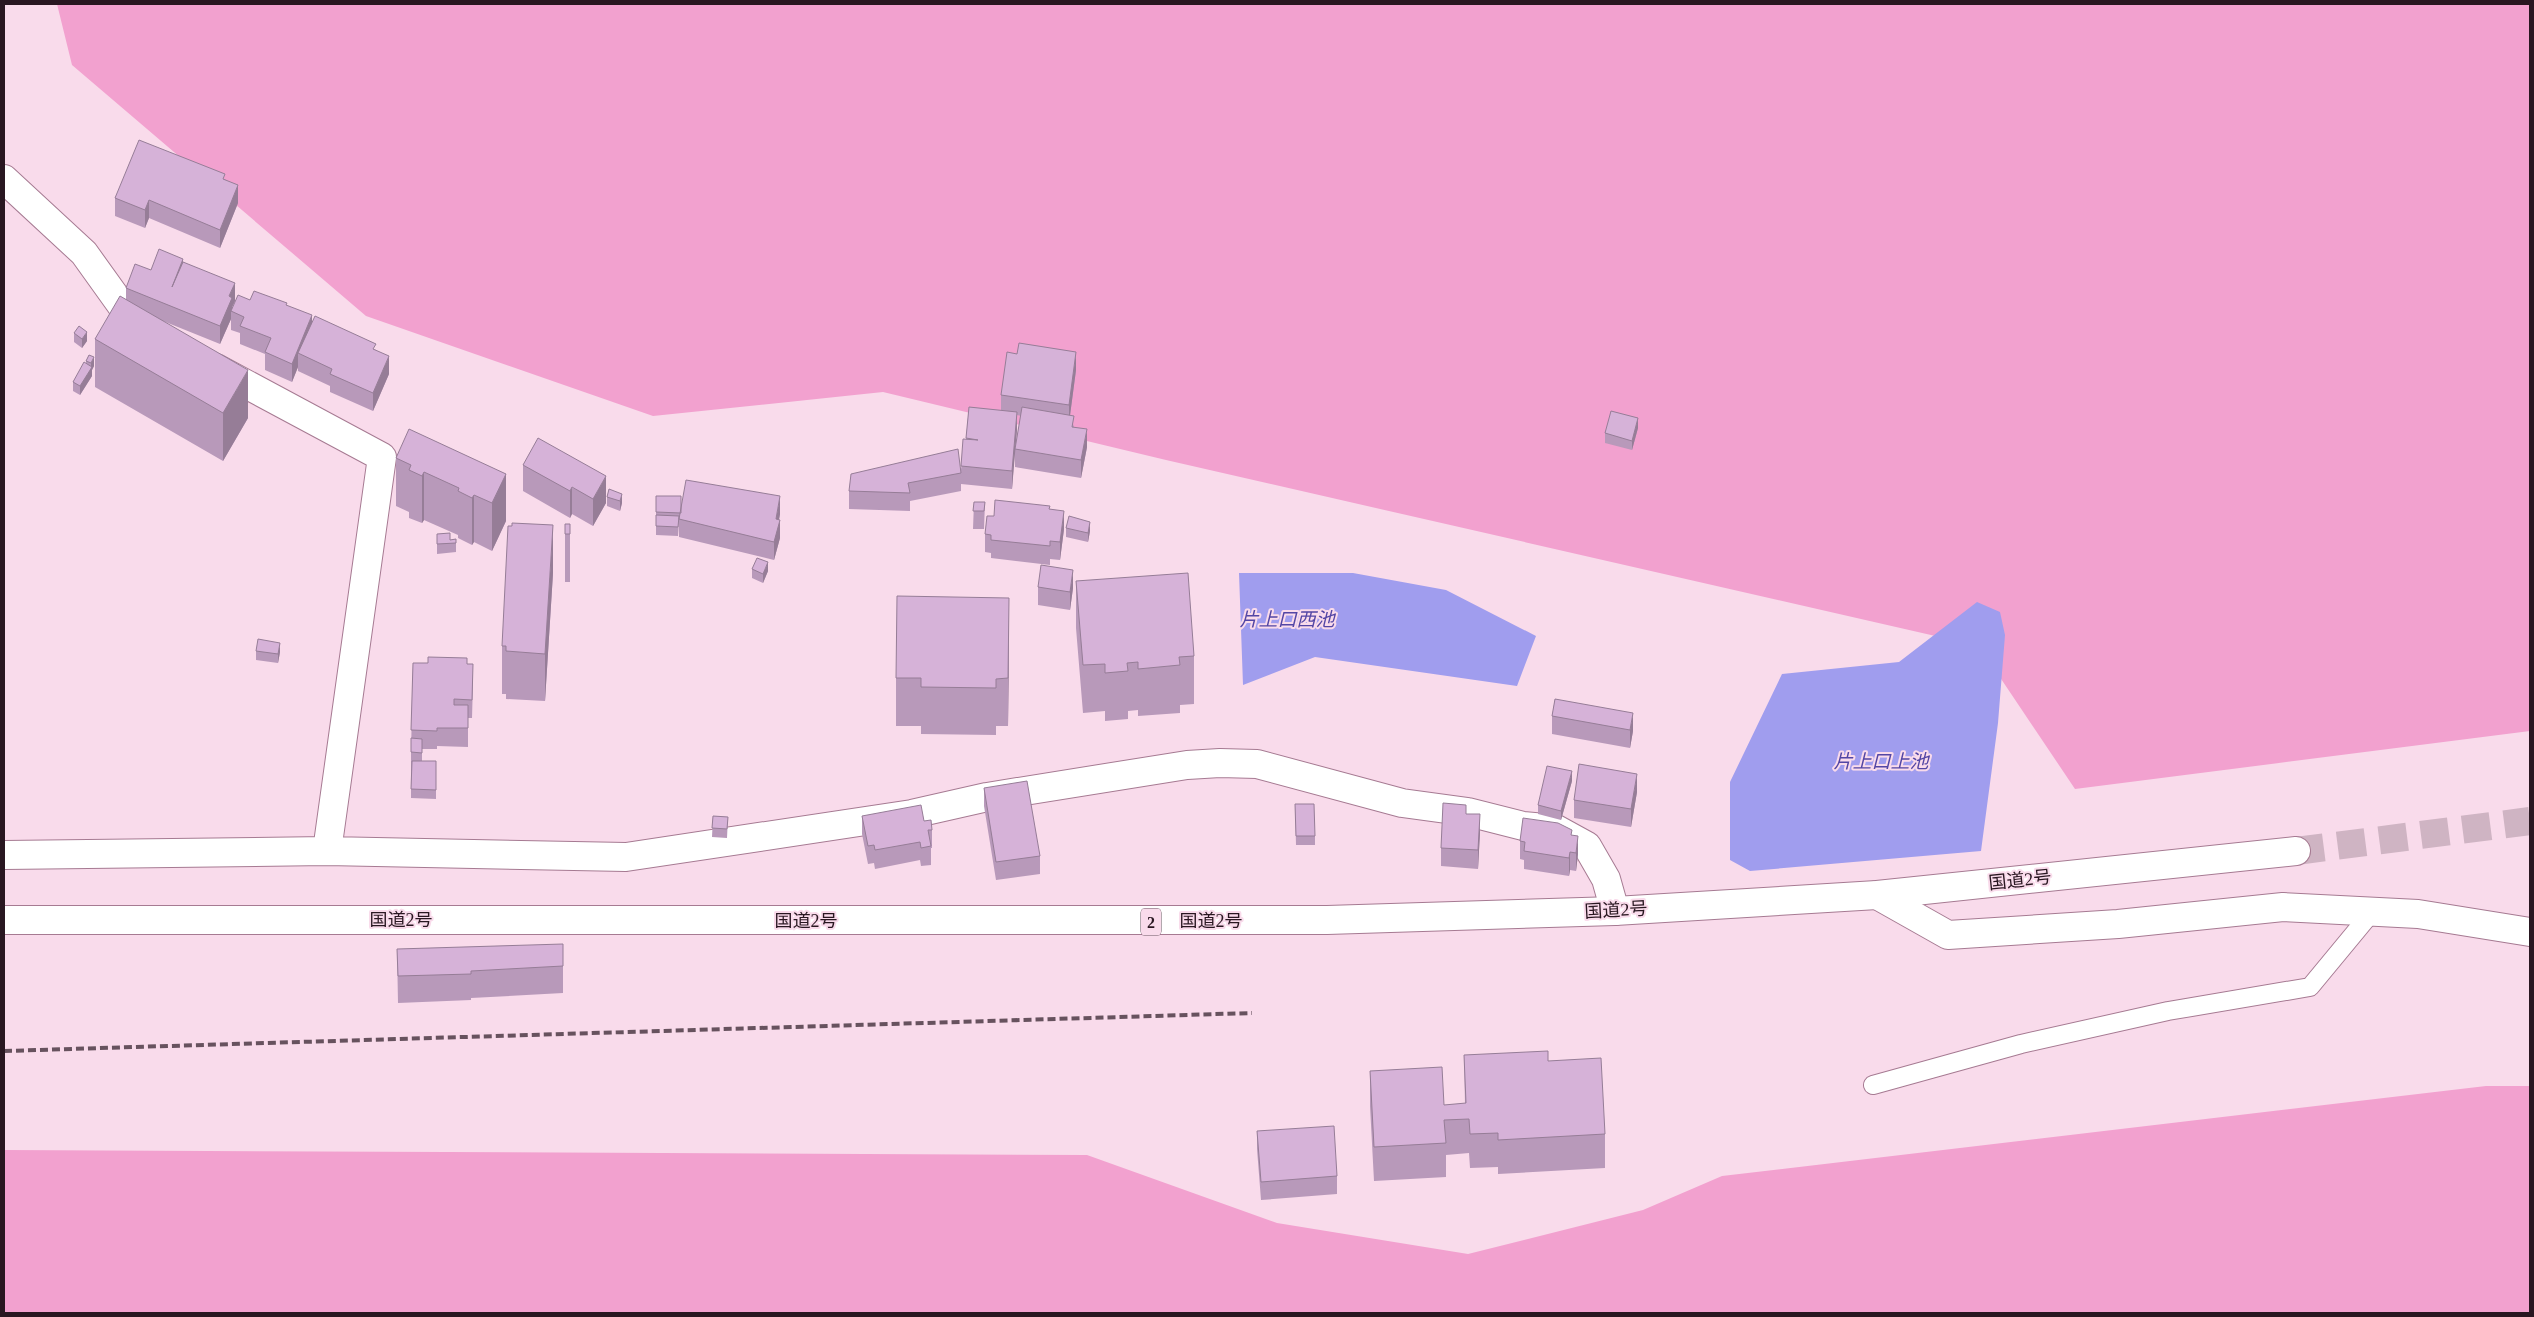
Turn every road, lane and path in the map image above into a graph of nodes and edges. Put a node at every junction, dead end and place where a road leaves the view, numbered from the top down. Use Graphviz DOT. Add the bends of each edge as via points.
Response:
graph roads {
  1 [pos="4,179"];
  2 [pos="166,339"];
  3 [pos="190,353"];
  4 [pos="2296,851"];
  5 [pos="327,852"];
  6 [pos="4,855"];
  7 [pos="1877,895"];
  8 [pos="1615,911"];
  9 [pos="2372,912"];
  10 [pos="4,920"];
  11 [pos="2530,932"];
  12 [pos="1873,1085"];
  1 -- 2 [label="main road" via="84,253 132,320"];
  3 -- 5 [label="main road" via="382,457"];
  4 -- 7 [label="main road, 国道2号 / 2"];
  5 -- 6 [label="main road"];
  5 -- 8 [label="main road" via="626,856 912,814 987,797 1187,765 1257,764 1402,802 1468,812 1523,826 1556,829 1587,846 1606,879"];
  7 -- 8 [label="main road, 国道2号 / 2"];
  7 -- 9 [label="main road" via="1948,935 2118,924 2283,907"];
  8 -- 10 [label="main road, 国道2号 / 2" via="1170,922"];
  9 -- 11 [label="main road" via="2418,914"];
  9 -- 12 [label="lane" via="2310,987 2168,1011 2021,1044"];
}
